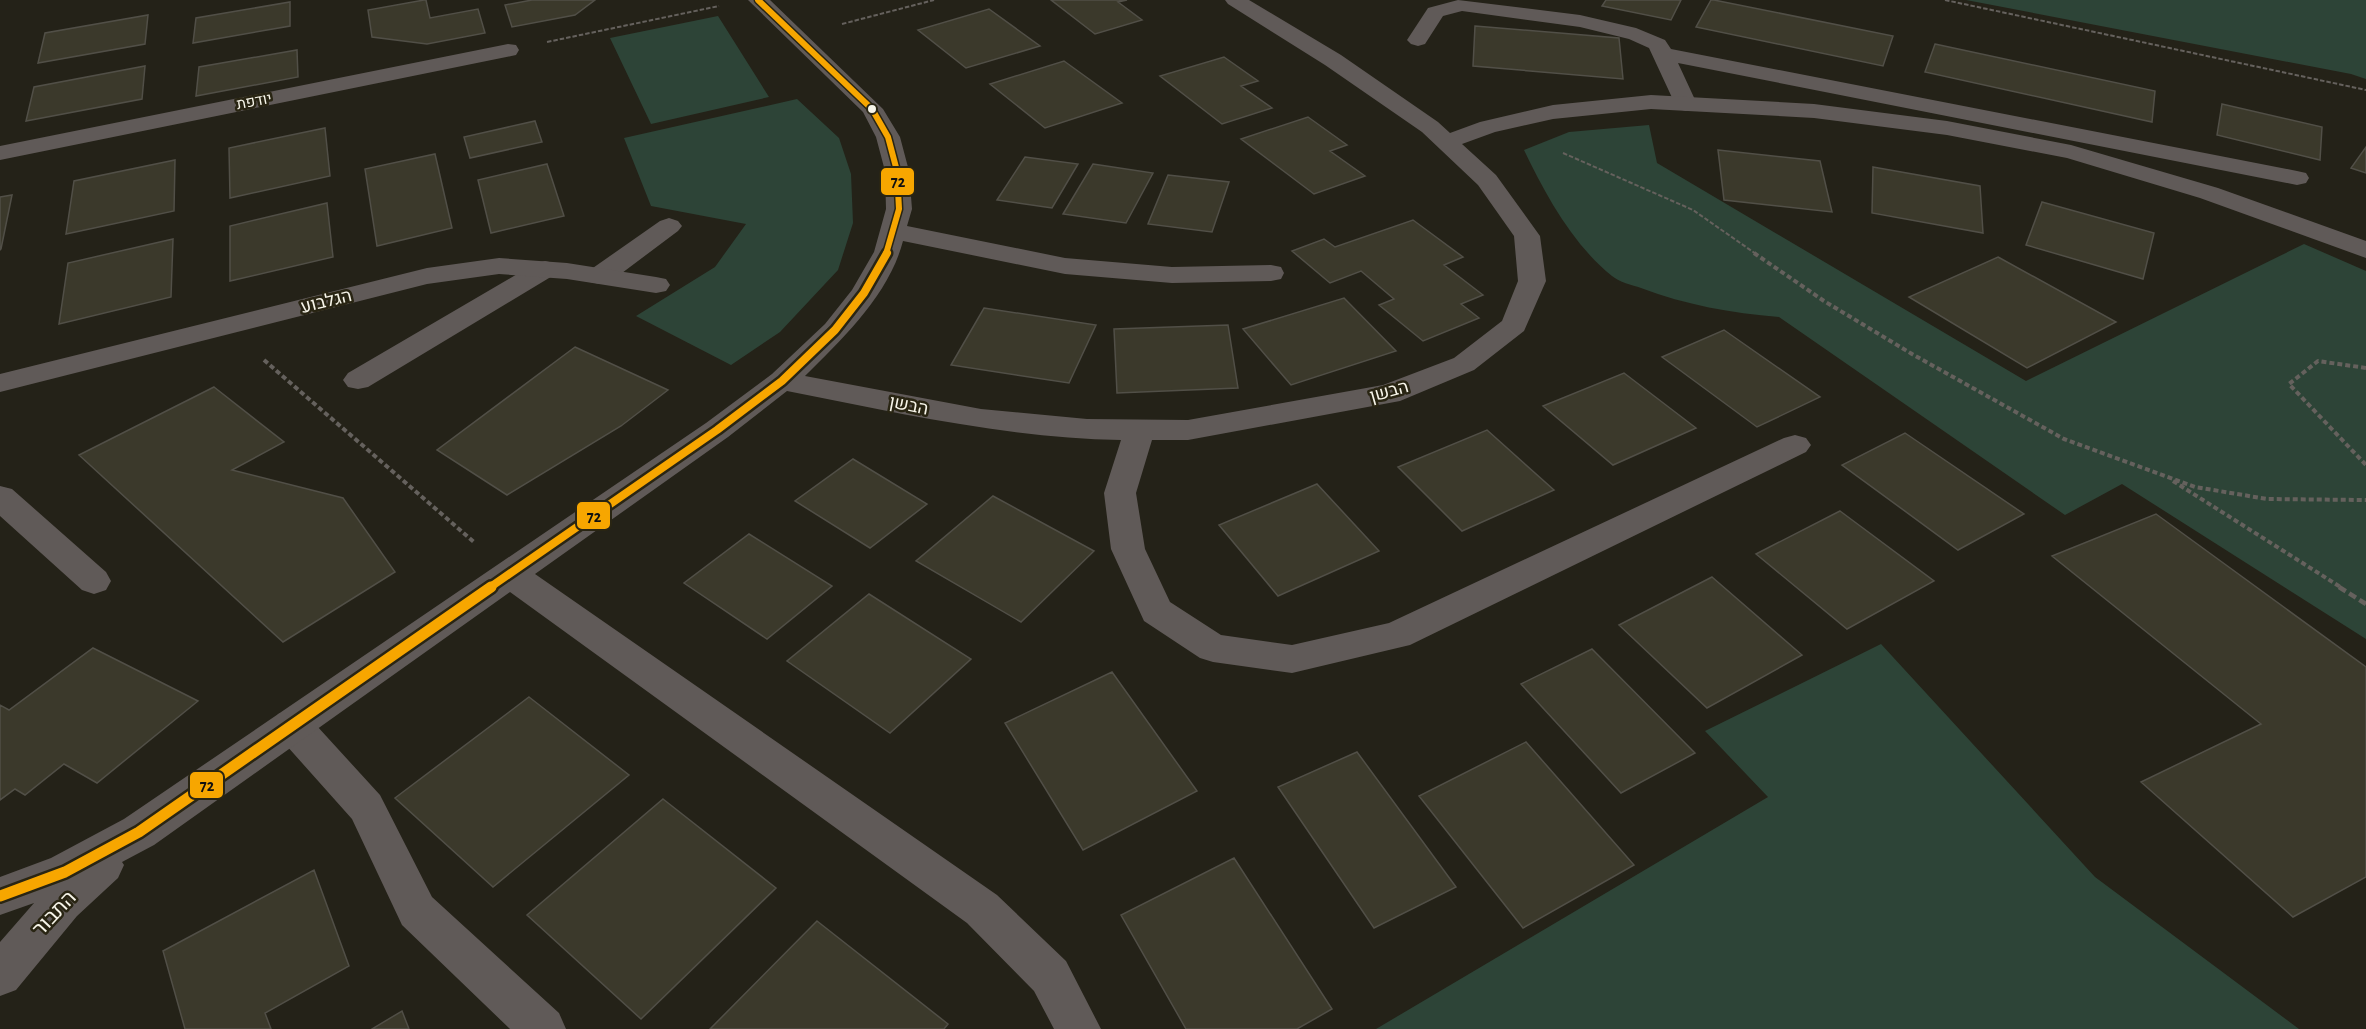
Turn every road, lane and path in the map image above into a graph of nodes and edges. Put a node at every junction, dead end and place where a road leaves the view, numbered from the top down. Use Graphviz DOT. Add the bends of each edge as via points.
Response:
graph roads {
  1 [pos="758,0"];
  2 [pos="934,0"];
  3 [pos="1235,0"];
  4 [pos="1945,0"];
  5 [pos="726,5"];
  6 [pos="796,37"];
  7 [pos="1418,40"];
  8 [pos="508,50"];
  9 [pos="1663,54"];
  10 [pos="2366,90"];
  11 [pos="1686,104"];
  12 [pos="1488,127"];
  13 [pos="1446,142"];
  14 [pos="0,153"];
  15 [pos="2297,178"];
  16 [pos="669,226"];
  17 [pos="892,231"];
  18 [pos="2366,250"];
  19 [pos="544,269"];
  20 [pos="1271,273"];
  21 [pos="600,276"];
  22 [pos="656,285"];
  23 [pos="225,327"];
  24 [pos="2366,368"];
  25 [pos="358,380"];
  26 [pos="782,381"];
  27 [pos="0,383"];
  28 [pos="1140,429"];
  29 [pos="1795,445"];
  30 [pos="2366,465"];
  31 [pos="2164,476"];
  32 [pos="0,497"];
  33 [pos="2366,500"];
  34 [pos="510,574"];
  35 [pos="94,581"];
  36 [pos="2366,604"];
  37 [pos="292,725"];
  38 [pos="139,832"];
  39 [pos="0,896"];
  40 [pos="0,975"];
  41 [pos="543,1029"];
  42 [pos="1078,1029"];
  1 -- 6 [label="street, התבור"];
  2 -- 6 [label="path"];
  3 -- 13 [label="street, הבשן" via="1333,60"];
  4 -- 10 [label="path"];
  5 -- 8 [label="path"];
  6 -- 17 [label="street, התבור" via="872,109 888,137 897,171 899,209"];
  7 -- 9 [label="street" via="1435,12 1462,5 1580,21 1636,34 1658,44"];
  8 -- 14 [label="street, יודפת"];
  9 -- 11 [label="street"];
  9 -- 15 [label="street"];
  11 -- 12 [label="street" via="1651,102 1553,112"];
  11 -- 18 [label="street" via="1825,112 1947,128 2071,152 2209,193"];
  12 -- 13 [label="street"];
  12 -- 31 [label="path" via="1567,154 1693,210 1824,301 1912,354 2064,439"];
  13 -- 28 [label="street, הבשן" via="1487,180 1527,236 1532,281 1514,325 1464,364 1389,394 1188,430"];
  16 -- 21 [label="street"];
  17 -- 20 [label="street" via="1065,266 1172,275"];
  17 -- 26 [label="street, התבור" via="887,252 864,293 835,330"];
  19 -- 21 [label="street, הגלבוע"];
  19 -- 23 [label="street, הגלבוע" via="500,266 428,276"];
  19 -- 25 [label="street"];
  21 -- 22 [label="street, הגלבוע"];
  23 -- 27 [label="street, הגלבוע"];
  23 -- 34 [label="path"];
  24 -- 30 [label="path" via="2318,361 2289,384"];
  26 -- 28 [label="street, הבשן" via="981,419 1087,429"];
  26 -- 34 [label="street, התבור"];
  28 -- 29 [label="street" via="1120,494 1128,549 1156,611 1213,648 1292,659 1396,635"];
  31 -- 33 [label="path" via="2195,487 2267,500"];
  31 -- 36 [label="path"];
  32 -- 35 [label="street"];
  34 -- 37 [label="street, התבור"];
  34 -- 42 [label="street" via="982,909 1050,976"];
  37 -- 38 [label="street, התבור"];
  37 -- 41 [label="street" via="366,807 417,911"];
  38 -- 39 [label="street, התבור" via="65,872"];
  38 -- 40 [label="street, התבור" via="62,902"];
}
